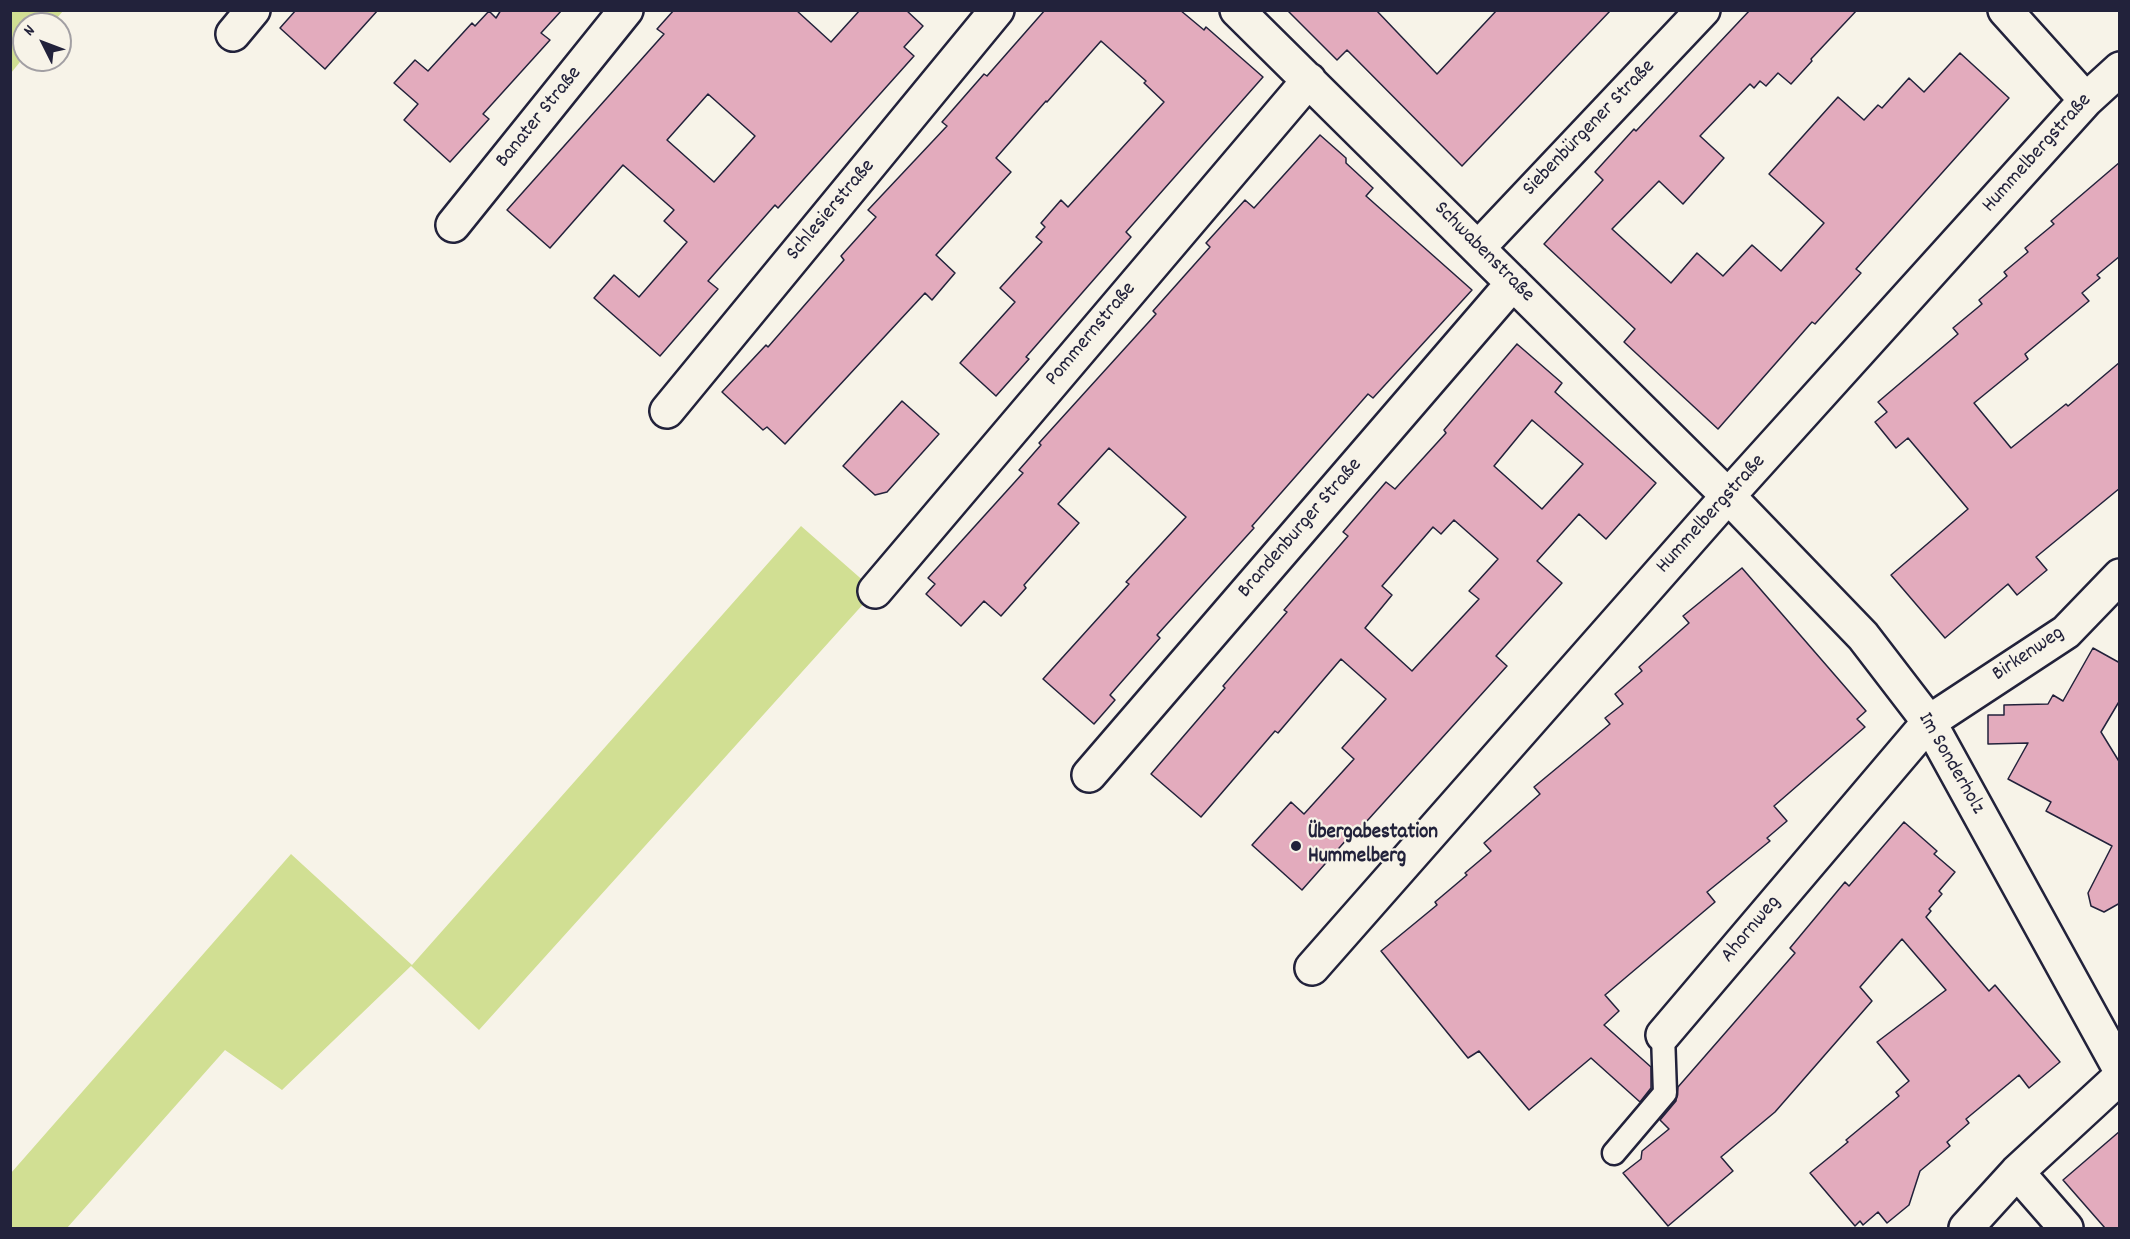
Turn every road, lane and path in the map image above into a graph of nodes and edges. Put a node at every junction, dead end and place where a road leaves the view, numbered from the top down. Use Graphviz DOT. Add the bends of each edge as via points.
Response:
graph roads {
  1 [pos="626,10"];
  2 [pos="997,10"];
  3 [pos="1237,10"];
  4 [pos="1703,10"];
  5 [pos="2005,10"];
  6 [pos="2120,69"];
  7 [pos="1309,80"];
  8 [pos="2086,100"];
  9 [pos="453,225"];
  10 [pos="1478,248"];
  11 [pos="1513,283"];
  12 [pos="667,411"];
  13 [pos="1728,496"];
  14 [pos="2120,576"];
  15 [pos="876,591"];
  16 [pos="1929,722"];
  17 [pos="1089,775"];
  18 [pos="1312,968"];
  19 [pos="1663,1035"];
  20 [pos="2120,1069"];
  21 [pos="2120,1077"];
  22 [pos="1614,1153"];
  23 [pos="2018,1172"];
  24 [pos="1966,1228"];
  25 [pos="2066,1228"];
  1 -- 9 [label="street, Banater Straße"];
  2 -- 12 [label="street, Schlesierstraße"];
  3 -- 7 [label="street, Schwabenstraße"];
  4 -- 10 [label="street, Siebenbürgener Straße"];
  5 -- 8 [label="street"];
  6 -- 8 [label="street, Hummelbergstraße"];
  7 -- 10 [label="street, Schwabenstraße"];
  7 -- 15 [label="street, Pommernstraße"];
  8 -- 13 [label="street, Hummelbergstraße"];
  10 -- 11 [label="street, Schwabenstraße"];
  11 -- 13 [label="street, Schwabenstraße"];
  11 -- 17 [label="street, Brandenburger Straße"];
  13 -- 16 [label="street, Im Sonderholz" via="1863,636"];
  13 -- 18 [label="street, Hummelbergstraße"];
  14 -- 16 [label="street, Birkenweg" via="2066,632"];
  16 -- 19 [label="street, Ahornweg"];
  16 -- 20 [label="street, Im Sonderholz"];
  19 -- 22 [label="lane, Ahornweg" via="1665,1093"];
  21 -- 23 [label="street"];
  23 -- 24 [label="street"];
  23 -- 25 [label="street"];
}
